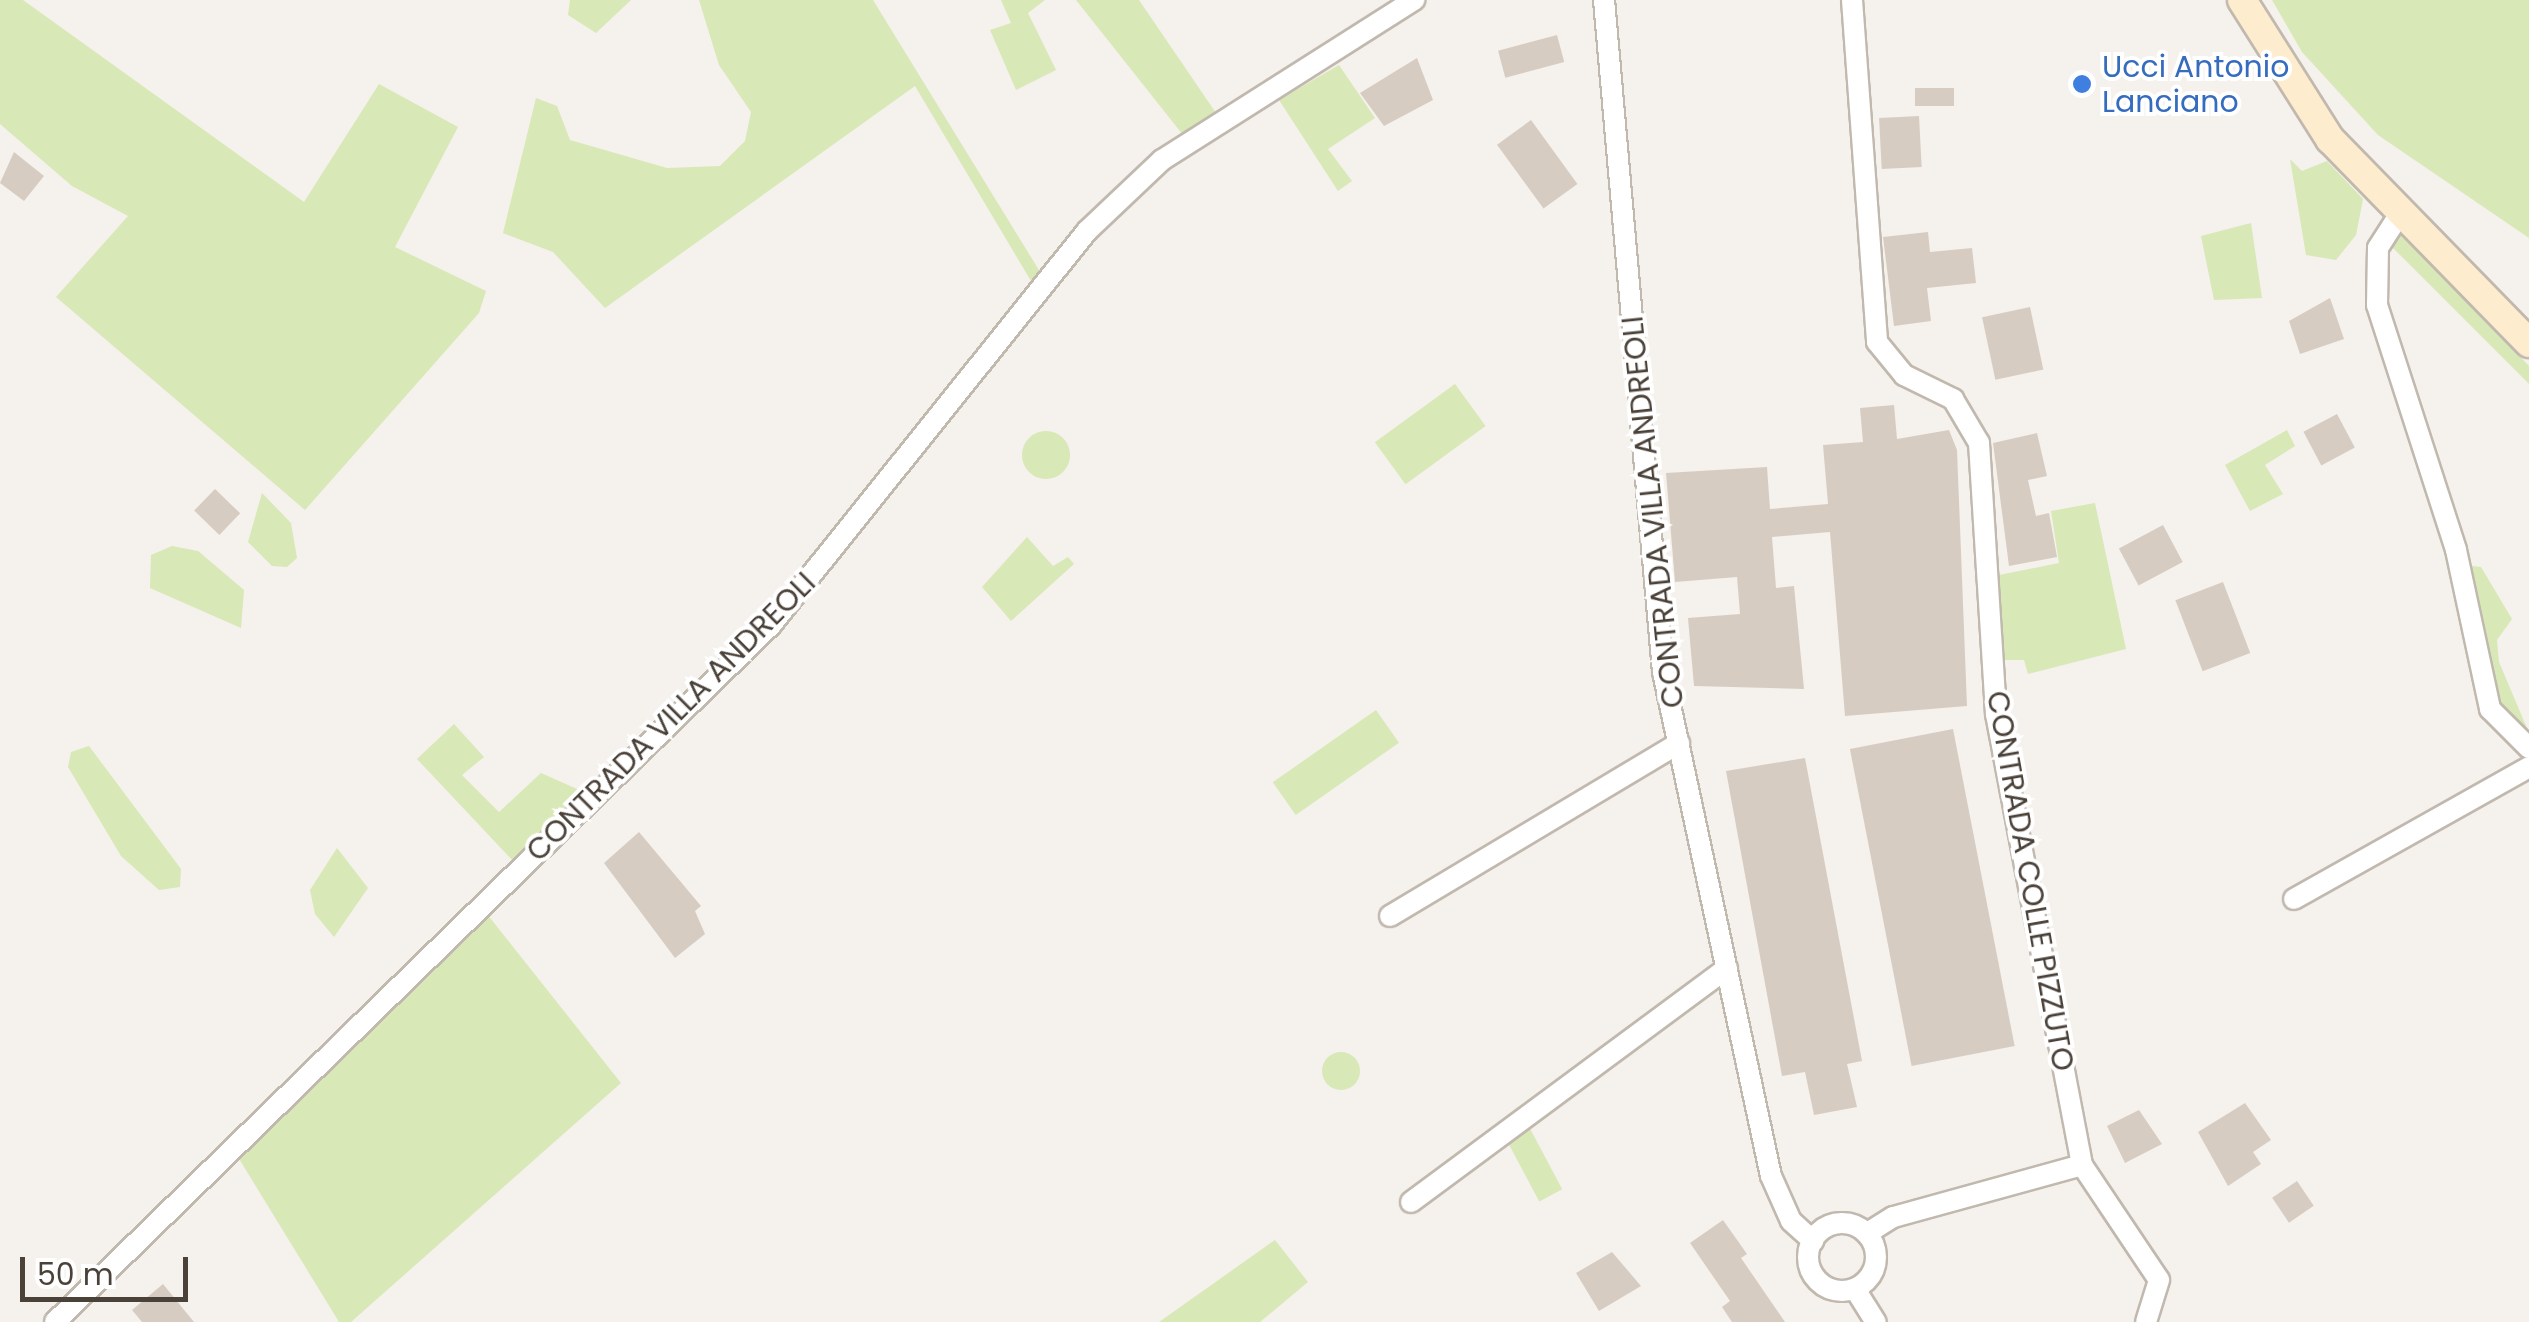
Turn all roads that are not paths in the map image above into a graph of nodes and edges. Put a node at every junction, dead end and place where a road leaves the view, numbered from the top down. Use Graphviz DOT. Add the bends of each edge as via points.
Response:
graph roads {
  1 [pos="1414,0"];
  2 [pos="1604,0"];
  3 [pos="1852,0"];
  4 [pos="2242,0"];
  5 [pos="2401,212"];
  6 [pos="2529,343"];
  7 [pos="1679,743"];
  8 [pos="2529,748"];
  9 [pos="2529,767"];
  10 [pos="2294,899"];
  11 [pos="1390,916"];
  12 [pos="1727,968"];
  13 [pos="2082,1165"];
  14 [pos="1411,1202"];
  15 [pos="1866,1234"];
  16 [pos="1813,1240"];
  17 [pos="1855,1289"];
  18 [pos="55,1322"];
  19 [pos="1876,1322"];
  20 [pos="2146,1322"];
  1 -- 18 [label="street, CONTRADA VILLA ANDREOLI" via="1162,160 1087,231 771,626"];
  2 -- 7 [label="street, CONTRADA VILLA ANDREOLI" via="1664,672"];
  3 -- 13 [label="street, CONTRADA COLLE PIZZUTO" via="1878,342 1904,375 1953,399 1979,442 1996,714"];
  4 -- 5 [label="main road" via="2330,139"];
  5 -- 6 [label="main road"];
  5 -- 8 [label="street" via="2378,248 2377,305 2456,550 2490,709"];
  7 -- 11 [label="street"];
  7 -- 12 [label="street, CONTRADA VILLA ANDREOLI"];
  9 -- 10 [label="street"];
  12 -- 14 [label="street"];
  12 -- 16 [label="street, CONTRADA VILLA ANDREOLI" via="1771,1176 1791,1221"];
  13 -- 15 [label="street" via="1893,1217"];
  13 -- 20 [label="street" via="2159,1280"];
  15 -- 16 [label="street" via="1842,1223"];
  15 -- 17 [label="street" via="1875,1268"];
  16 -- 17 [label="street" via="1815,1277 1832,1290"];
  17 -- 19 [label="street"];
}
